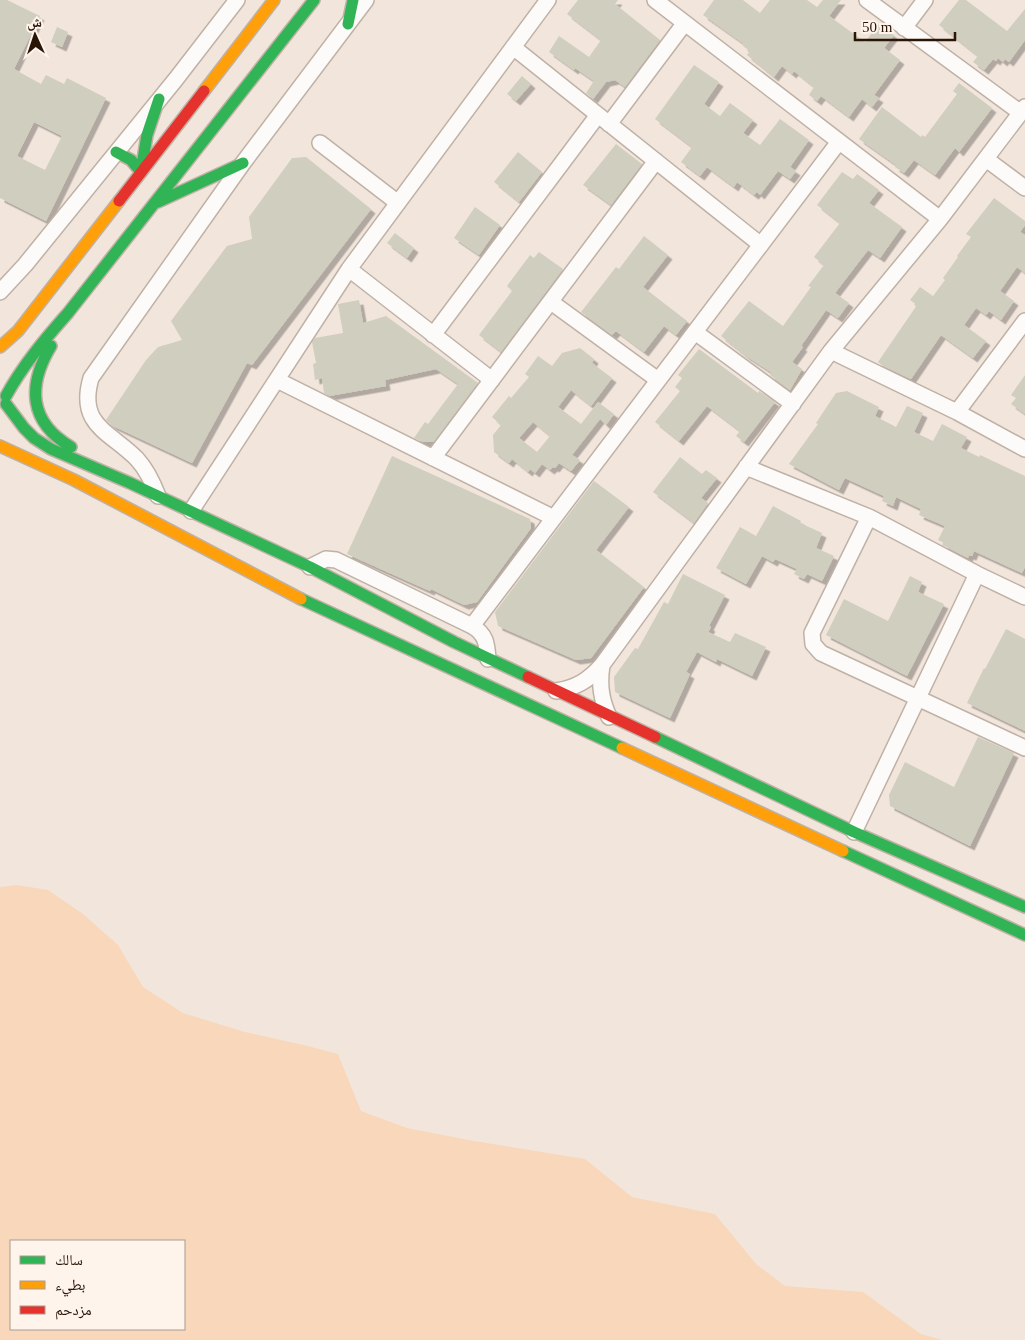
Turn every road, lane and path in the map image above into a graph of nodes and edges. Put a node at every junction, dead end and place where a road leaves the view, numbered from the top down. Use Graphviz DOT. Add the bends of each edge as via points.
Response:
graph roads {
  1 [pos="237,0"];
  2 [pos="274,0"];
  3 [pos="314,0"];
  4 [pos="353,0"];
  5 [pos="366,0"];
  6 [pos="548,0"];
  7 [pos="655,0"];
  8 [pos="867,0"];
  9 [pos="925,0"];
  10 [pos="348,24"];
  11 [pos="684,24"];
  12 [pos="904,28"];
  13 [pos="513,47"];
  14 [pos="159,99"];
  15 [pos="1023,110"];
  16 [pos="604,119"];
  17 [pos="320,143"];
  18 [pos="838,143"];
  19 [pos="116,152"];
  20 [pos="986,159"];
  21 [pos="656,162"];
  22 [pos="243,163"];
  23 [pos="141,172"];
  24 [pos="1025,188"];
  25 [pos="156,203"];
  26 [pos="398,203"];
  27 [pos="940,220"];
  28 [pos="761,244"];
  29 [pos="348,269"];
  30 [pos="0,292"];
  31 [pos="551,302"];
  32 [pos="68,313"];
  33 [pos="1025,321"];
  34 [pos="695,332"];
  35 [pos="433,335"];
  36 [pos="0,346"];
  37 [pos="831,350"];
  38 [pos="276,380"];
  39 [pos="492,380"];
  40 [pos="658,380"];
  41 [pos="0,381"];
  42 [pos="6,400"];
  43 [pos="793,404"];
  44 [pos="957,412"];
  45 [pos="2,416"];
  46 [pos="0,446"];
  47 [pos="1025,449"];
  48 [pos="434,458"];
  49 [pos="746,467"];
  50 [pos="130,483"];
  51 [pos="158,496"];
  52 [pos="191,511"];
  53 [pos="869,517"];
  54 [pos="554,518"];
  55 [pos="310,567"];
  56 [pos="977,574"];
  57 [pos="1025,596"];
  58 [pos="472,626"];
  59 [pos="488,658"];
  60 [pos="602,665"];
  61 [pos="556,692"];
  62 [pos="916,699"];
  63 [pos="609,717"];
  64 [pos="1025,748"];
  65 [pos="854,832"];
  66 [pos="1025,907"];
  67 [pos="1025,935"];
  1 -- 14 [label="street"];
  2 -- 23 [label="main road"];
  3 -- 25 [label="main road"];
  4 -- 10 [label="main road"];
  5 -- 10 [label="street"];
  6 -- 13 [label="street"];
  7 -- 11 [label="street"];
  8 -- 12 [label="street"];
  9 -- 12 [label="street"];
  10 -- 22 [label="street"];
  11 -- 16 [label="street"];
  11 -- 18 [label="street"];
  12 -- 15 [label="street"];
  13 -- 16 [label="street"];
  13 -- 26 [label="street"];
  14 -- 19 [label="street"];
  14 -- 23 [label="main road" via="146,135"];
  15 -- 20 [label="street"];
  16 -- 21 [label="street"];
  16 -- 35 [label="street"];
  17 -- 26 [label="street"];
  18 -- 27 [label="street"];
  18 -- 28 [label="street"];
  19 -- 23 [label="main road" via="131,160"];
  19 -- 30 [label="street"];
  20 -- 24 [label="street"];
  20 -- 27 [label="street"];
  21 -- 28 [label="street"];
  21 -- 31 [label="street"];
  22 -- 25 [label="main road"];
  22 -- 51 [label="street" via="95,371 89,387 88,404 97,426 145,468"];
  23 -- 36 [label="main road" via="18,331"];
  25 -- 32 [label="main road"];
  26 -- 29 [label="street"];
  27 -- 37 [label="street"];
  28 -- 34 [label="street"];
  29 -- 35 [label="street"];
  29 -- 38 [label="street"];
  31 -- 39 [label="street"];
  31 -- 40 [label="street"];
  32 -- 42 [label="main road" via="29,357"];
  32 -- 50 [label="main road" via="62,331 44,356 37,374 35,393 38,411 48,429 65,444 113,466"];
  33 -- 44 [label="street"];
  34 -- 40 [label="street"];
  34 -- 43 [label="street"];
  35 -- 39 [label="street"];
  37 -- 43 [label="street"];
  37 -- 44 [label="street"];
  38 -- 48 [label="street"];
  38 -- 52 [label="street"];
  39 -- 48 [label="street"];
  40 -- 54 [label="street"];
  41 -- 42 [label="main road"];
  42 -- 45 [label="main road"];
  42 -- 50 [label="main road" via="24,428 50,449"];
  43 -- 49 [label="street"];
  44 -- 47 [label="street"];
  46 -- 67 [label="main road" via="74,480 304,601"];
  48 -- 54 [label="street"];
  49 -- 53 [label="street"];
  49 -- 60 [label="street"];
  50 -- 51 [label="main road"];
  51 -- 52 [label="main road"];
  52 -- 55 [label="main road"];
  53 -- 56 [label="street"];
  53 -- 62 [label="street" via="811,639 821,653"];
  54 -- 58 [label="street"];
  55 -- 58 [label="street" via="326,559 336,560"];
  55 -- 59 [label="main road"];
  56 -- 57 [label="street"];
  56 -- 62 [label="street"];
  58 -- 59 [label="street" via="483,634"];
  59 -- 61 [label="main road"];
  60 -- 61 [label="street" via="581,684"];
  60 -- 63 [label="street" via="601,693"];
  61 -- 63 [label="main road"];
  62 -- 64 [label="street"];
  62 -- 65 [label="street"];
  63 -- 65 [label="main road"];
  65 -- 66 [label="main road"];
}
